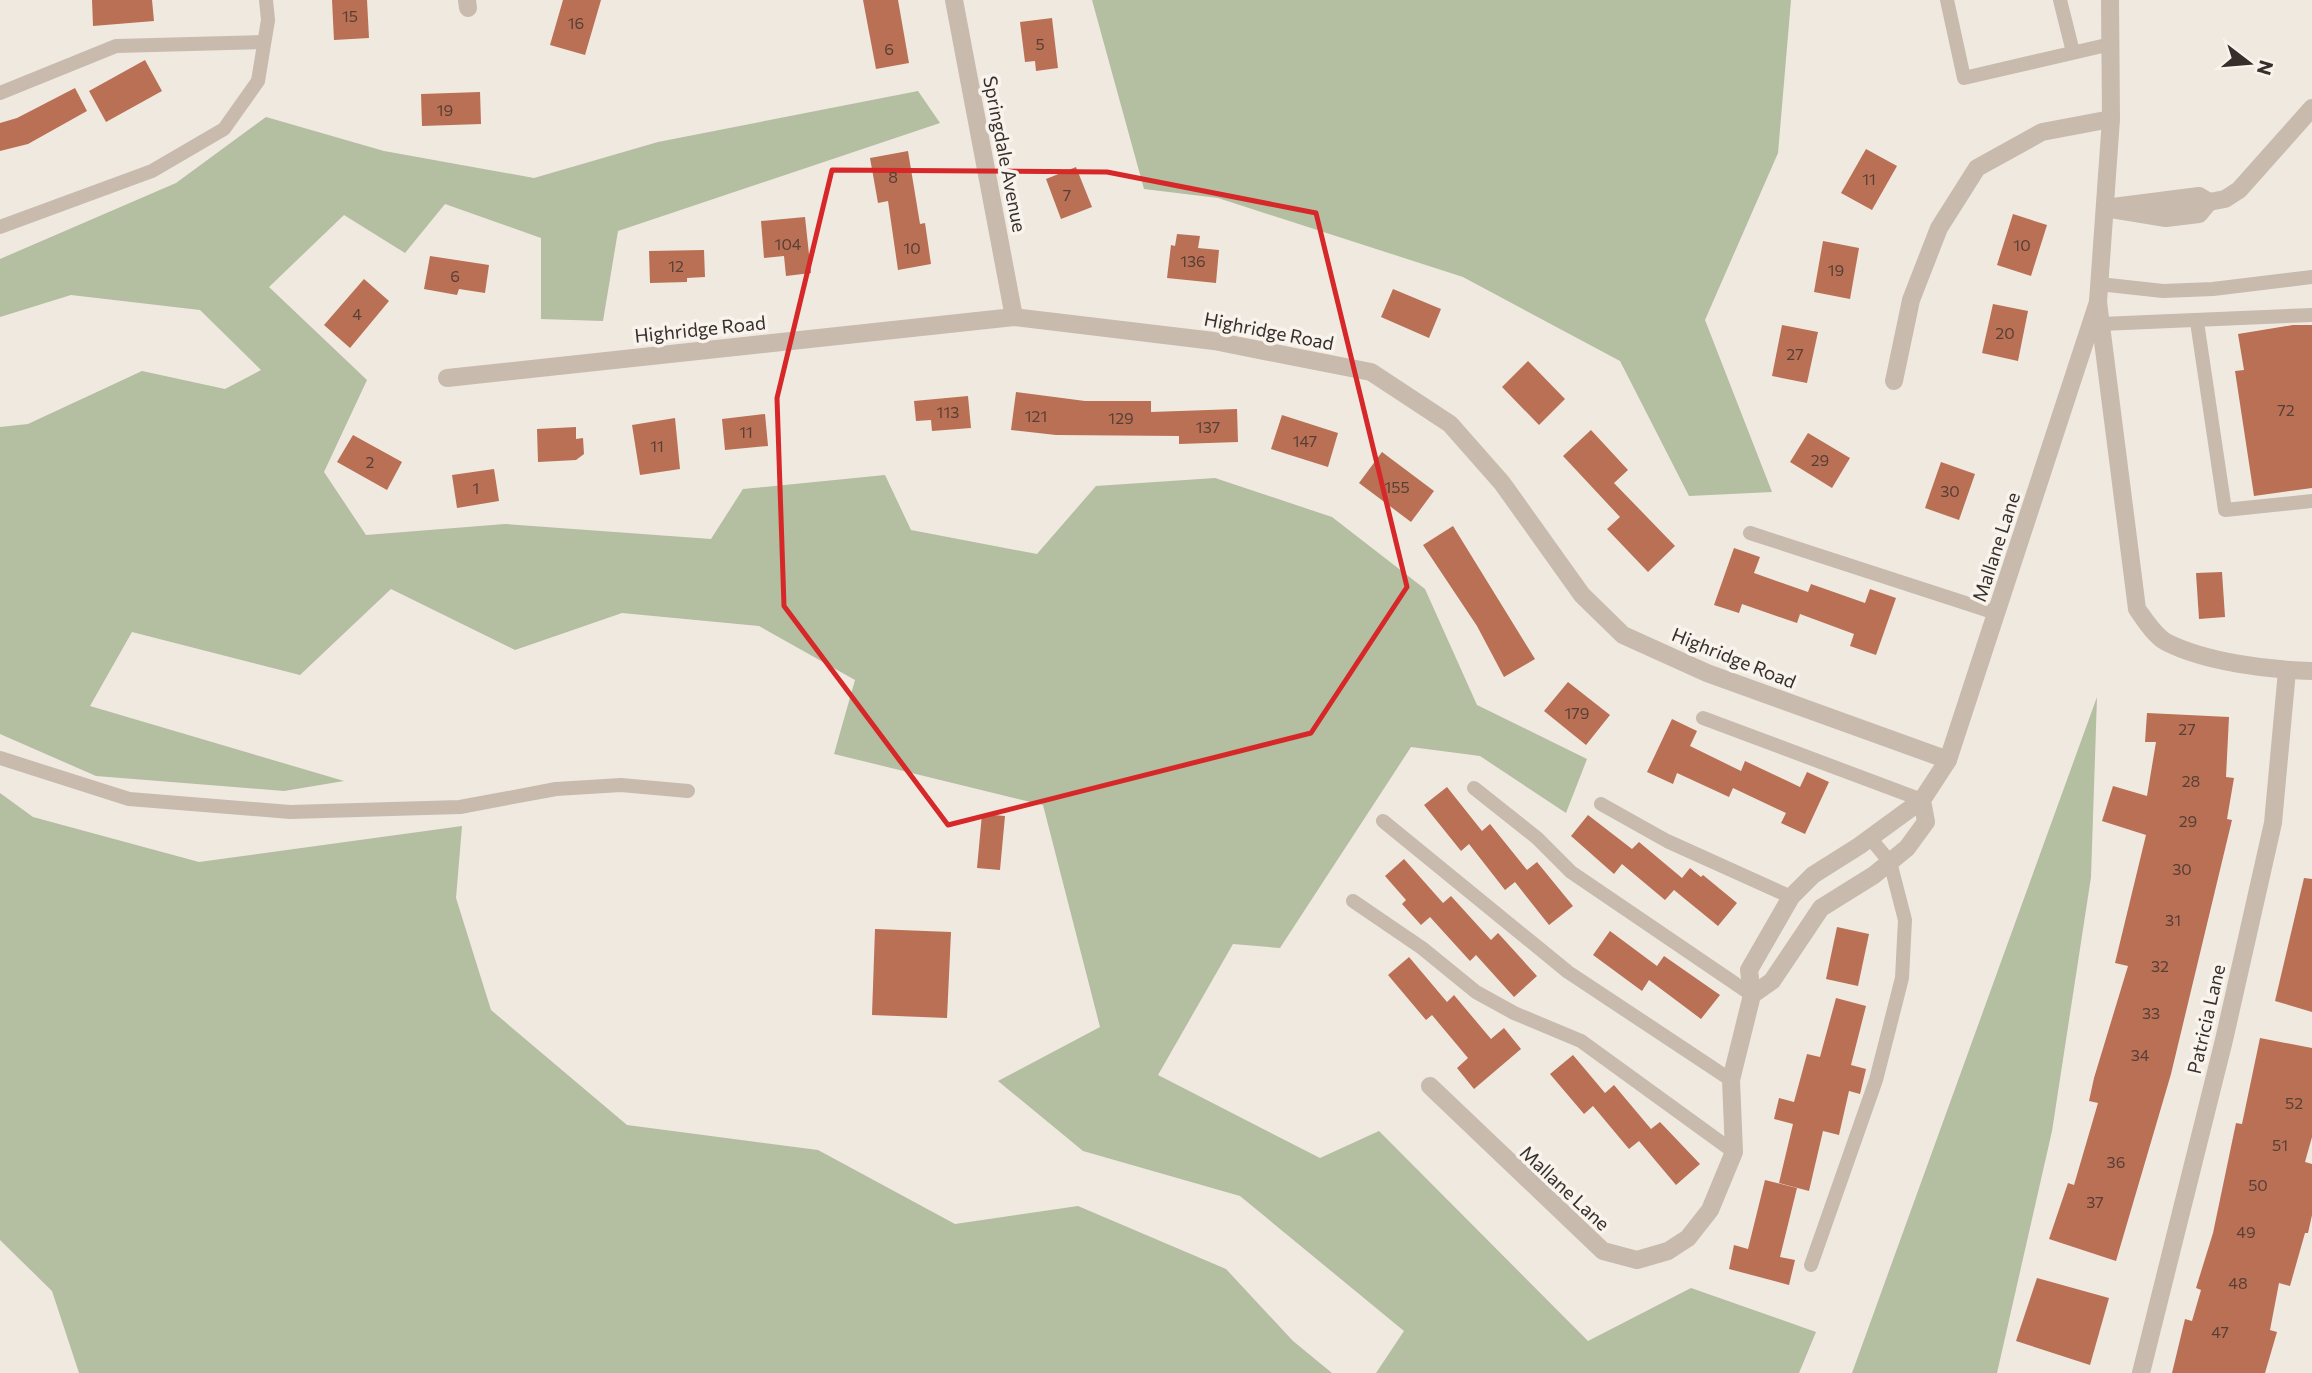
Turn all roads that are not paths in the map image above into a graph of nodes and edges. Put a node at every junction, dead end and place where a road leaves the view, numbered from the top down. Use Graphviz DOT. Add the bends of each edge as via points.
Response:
graph roads {
  1 [pos="266,0"];
  2 [pos="954,0"];
  3 [pos="1947,0"];
  4 [pos="2060,0"];
  5 [pos="2110,0"];
  6 [pos="262,42"];
  7 [pos="2111,44"];
  8 [pos="2073,52"];
  9 [pos="0,93"];
  10 [pos="2312,108"];
  11 [pos="2111,119"];
  12 [pos="2105,208"];
  13 [pos="0,227"];
  14 [pos="2312,277"];
  15 [pos="2098,293"];
  16 [pos="2312,314"];
  17 [pos="1014,317"];
  18 [pos="2197,321"];
  19 [pos="2101,324"];
  20 [pos="447,378"];
  21 [pos="1895,381"];
  22 [pos="2312,501"];
  23 [pos="1750,533"];
  24 [pos="1996,612"];
  25 [pos="2287,670"];
  26 [pos="2312,671"];
  27 [pos="1703,718"];
  28 [pos="0,758"];
  29 [pos="1948,760"];
  30 [pos="1474,788"];
  31 [pos="688,791"];
  32 [pos="1922,800"];
  33 [pos="1601,804"];
  34 [pos="1383,821"];
  35 [pos="1870,838"];
  36 [pos="1890,862"];
  37 [pos="1791,897"];
  38 [pos="1353,901"];
  39 [pos="1752,995"];
  40 [pos="1731,1080"];
  41 [pos="1430,1086"];
  42 [pos="1734,1152"];
  43 [pos="1811,1265"];
  44 [pos="2141,1373"];
  1 -- 6 [label="lane" via="268,20"];
  2 -- 17 [label="street, Springdale Avenue"];
  3 -- 8 [label="lane" via="1964,78"];
  4 -- 8 [label="lane"];
  5 -- 7 [label="street, Mallane Lane"];
  6 -- 9 [label="lane" via="116,46"];
  6 -- 13 [label="lane" via="258,81 224,129 152,171"];
  7 -- 8 [label="lane"];
  7 -- 11 [label="street, Mallane Lane"];
  10 -- 12 [label="street" via="2239,190 2209,202 2199,214 2166,218"];
  11 -- 12 [label="street, Mallane Lane"];
  11 -- 21 [label="street" via="2042,132 1977,168 1939,228 1911,300"];
  12 -- 15 [label="street, Mallane Lane"];
  14 -- 15 [label="lane" via="2213,289"];
  15 -- 19 [label="street, Mallane Lane"];
  15 -- 24 [label="street, Mallane Lane"];
  16 -- 18 [label="lane"];
  17 -- 20 [label="street, Highridge Road"];
  17 -- 29 [label="street, Highridge Road" via="1214,341 1371,372 1450,424 1502,483 1582,595 1623,635 1707,673"];
  18 -- 19 [label="lane"];
  18 -- 22 [label="lane" via="2225,510"];
  19 -- 25 [label="street, Mallane Lane" via="2137,609 2164,641 2197,654"];
  23 -- 24 [label="lane"];
  24 -- 29 [label="street, Mallane Lane"];
  25 -- 26 [label="street, Mallane Lane"];
  25 -- 44 [label="street, Patricia Lane" via="2273,823"];
  27 -- 32 [label="lane"];
  28 -- 31 [label="lane" via="129,799 290,813 460,807 569,788 621,785"];
  29 -- 32 [label="street, Mallane Lane"];
  30 -- 39 [label="lane" via="1571,872"];
  32 -- 35 [label="street, Mallane Lane"];
  32 -- 36 [label="street, Mallane Lane" via="1926,822"];
  33 -- 37 [label="lane" via="1667,841"];
  34 -- 40 [label="lane" via="1567,972"];
  35 -- 36 [label="lane"];
  35 -- 37 [label="street, Mallane Lane" via="1813,875"];
  36 -- 39 [label="street, Mallane Lane" via="1821,908 1772,981"];
  36 -- 43 [label="lane" via="1905,920 1902,978 1876,1080"];
  37 -- 39 [label="street, Mallane Lane" via="1749,970"];
  38 -- 42 [label="lane" via="1422,948 1475,992 1581,1041"];
  39 -- 40 [label="street, Mallane Lane"];
  40 -- 42 [label="street, Mallane Lane"];
  41 -- 42 [label="street, Mallane Lane" via="1603,1251 1637,1260 1668,1251 1688,1238 1710,1210"];
}
